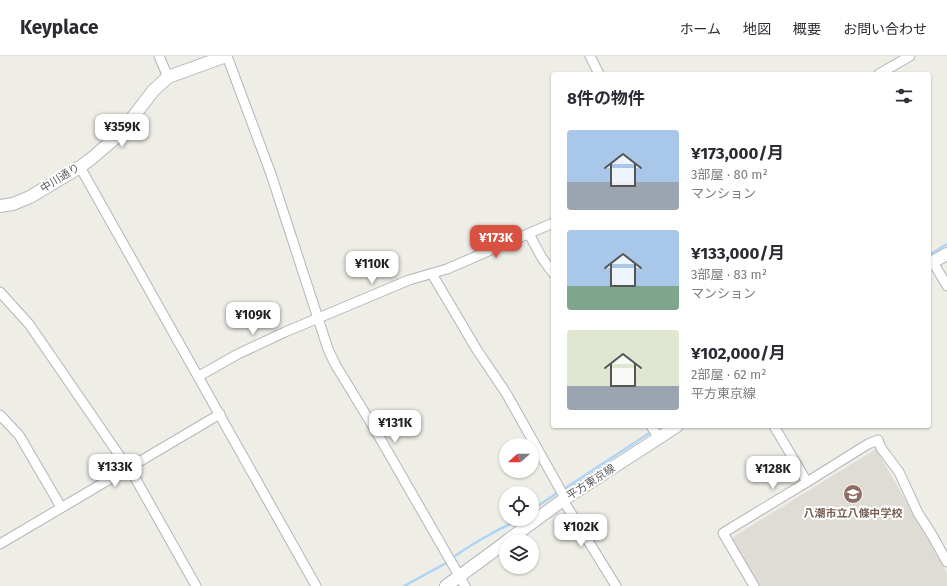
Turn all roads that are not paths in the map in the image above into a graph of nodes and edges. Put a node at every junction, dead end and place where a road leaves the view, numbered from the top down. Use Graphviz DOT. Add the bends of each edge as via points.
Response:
graph roads {
  1 [pos="159,56"];
  2 [pos="226,56"];
  3 [pos="590,56"];
  4 [pos="910,56"];
  5 [pos="598,72"];
  6 [pos="882,72"];
  7 [pos="168,77"];
  8 [pos="80,167"];
  9 [pos="0,206"];
  10 [pos="551,224"];
  11 [pos="529,234"];
  12 [pos="947,254"];
  13 [pos="931,262"];
  14 [pos="931,264"];
  15 [pos="551,270"];
  16 [pos="432,274"];
  17 [pos="947,286"];
  18 [pos="0,292"];
  19 [pos="318,318"];
  20 [pos="198,376"];
  21 [pos="220,414"];
  22 [pos="0,415"];
  23 [pos="652,428"];
  24 [pos="674,428"];
  25 [pos="775,428"];
  26 [pos="659,438"];
  27 [pos="129,467"];
  28 [pos="808,482"];
  29 [pos="564,499"];
  30 [pos="61,507"];
  31 [pos="516,534"];
  32 [pos="0,544"];
  33 [pos="499,547"];
  34 [pos="947,562"];
  35 [pos="462,581"];
  36 [pos="196,586"];
  37 [pos="316,586"];
  38 [pos="446,586"];
  39 [pos="616,586"];
  40 [pos="754,586"];
  1 -- 7 [label="street"];
  2 -- 7 [label="main road, 中川通り"];
  2 -- 19 [label="street" via="271,174"];
  3 -- 5 [label="street"];
  4 -- 6 [label="street"];
  7 -- 8 [label="main road, 中川通り" via="120,134"];
  8 -- 9 [label="main road, 中川通り" via="30,197"];
  8 -- 20 [label="street"];
  10 -- 11 [label="street"];
  11 -- 15 [label="street"];
  11 -- 16 [label="street"];
  12 -- 13 [label="main road"];
  14 -- 17 [label="street"];
  16 -- 19 [label="street" via="409,280"];
  16 -- 29 [label="street" via="506,393"];
  18 -- 27 [label="street" via="29,324"];
  19 -- 20 [label="street" via="238,354"];
  19 -- 35 [label="street" via="335,364"];
  20 -- 21 [label="street"];
  21 -- 27 [label="street"];
  21 -- 37 [label="street"];
  22 -- 30 [label="street" via="19,435"];
  23 -- 26 [label="street"];
  24 -- 26 [label="main road, 平方東京線"];
  25 -- 28 [label="street"];
  26 -- 29 [label="main road, 平方東京線"];
  27 -- 30 [label="street"];
  27 -- 36 [label="street"];
  28 -- 34 [label="street" via="878,440 899,472 918,513"];
  28 -- 40 [label="street" via="722,533"];
  29 -- 31 [label="main road, 平方東京線"];
  29 -- 39 [label="street"];
  30 -- 32 [label="street"];
  33 -- 35 [label="main road, 平方東京線"];
  35 -- 38 [label="main road, 平方東京線"];
}
